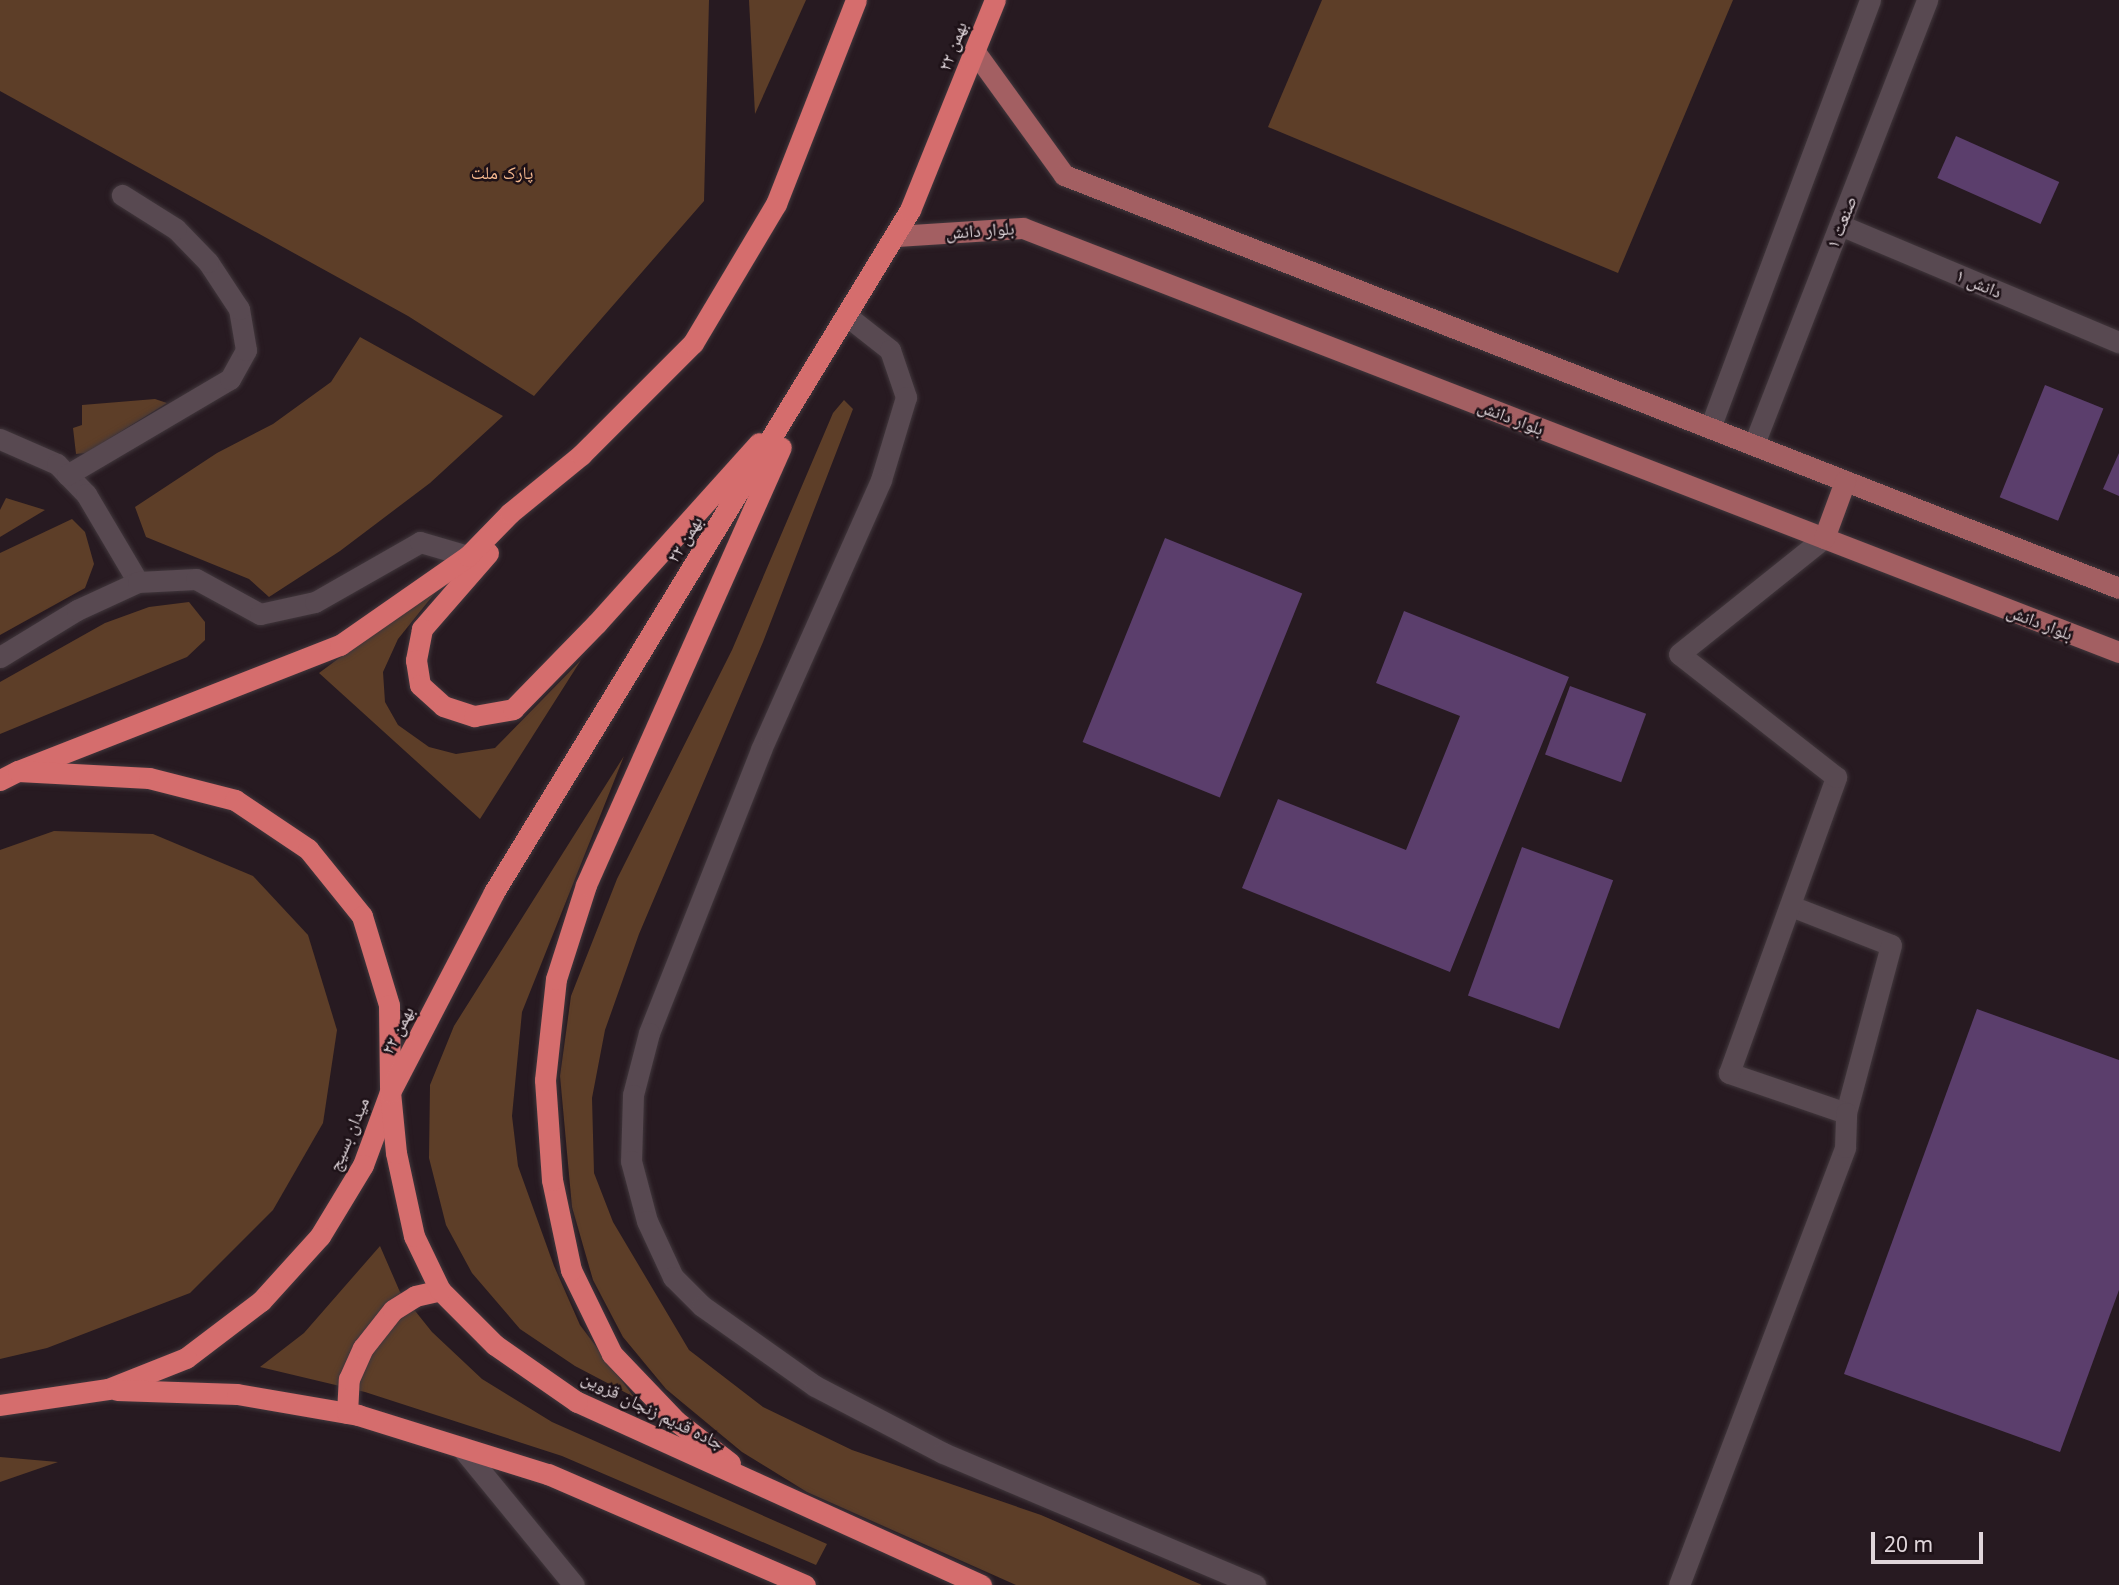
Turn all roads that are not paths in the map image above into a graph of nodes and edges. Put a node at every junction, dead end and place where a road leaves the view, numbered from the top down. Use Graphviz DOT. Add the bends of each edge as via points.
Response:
graph roads {
  1 [pos="856,0"];
  2 [pos="995,0"];
  3 [pos="1870,0"];
  4 [pos="1927,0"];
  5 [pos="975,52"];
  6 [pos="122,195"];
  7 [pos="1839,225"];
  8 [pos="895,236"];
  9 [pos="847,316"];
  10 [pos="2119,342"];
  11 [pos="820,362"];
  12 [pos="794,403"];
  13 [pos="1710,428"];
  14 [pos="0,439"];
  15 [pos="1754,444"];
  16 [pos="580,455"];
  17 [pos="67,475"];
  18 [pos="1846,481"];
  19 [pos="1824,538"];
  20 [pos="468,556"];
  21 [pos="138,582"];
  22 [pos="2119,588"];
  23 [pos="2119,652"];
  24 [pos="0,657"];
  25 [pos="9,776"];
  26 [pos="1791,906"];
  27 [pos="390,1092"];
  28 [pos="1846,1112"];
  29 [pos="440,1290"];
  30 [pos="108,1389"];
  31 [pos="0,1405"];
  32 [pos="347,1413"];
  33 [pos="461,1447"];
  34 [pos="759,1486"];
  35 [pos="574,1585"];
  36 [pos="806,1585"];
  37 [pos="981,1585"];
  38 [pos="1255,1585"];
  39 [pos="1679,1585"];
  1 -- 16 [label="highway" via="776,204 693,343"];
  2 -- 5 [label="highway, ۲۲ بهمن"];
  3 -- 13 [label="street"];
  4 -- 7 [label="street, صنعت ۱"];
  5 -- 8 [label="highway, ۲۲ بهمن"];
  5 -- 13 [label="main road" via="1063,176"];
  6 -- 17 [label="street" via="176,229 208,262 239,309 246,349 230,379"];
  7 -- 10 [label="street, دانش ۱"];
  7 -- 15 [label="street, صنعت ۱"];
  8 -- 9 [label="highway, ۲۲ بهمن"];
  8 -- 19 [label="main road, بلوار دانش" via="1023,228"];
  9 -- 11 [label="highway, ۲۲ بهمن"];
  9 -- 38 [label="street" via="890,349 906,397 881,480 761,750 649,1033 633,1095 631,1161 647,1221 673,1277 702,1306 815,1386 943,1452"];
  11 -- 12 [label="highway, ۲۲ بهمن"];
  11 -- 34 [label="highway" via="586,885 556,979 545,1080 552,1180 570,1270 612,1354 676,1421"];
  12 -- 16 [label="highway" via="597,623 513,709 474,716 443,706 420,685 416,660 422,629"];
  12 -- 27 [label="highway, ۲۲ بهمن" via="494,892"];
  13 -- 15 [label="main road"];
  14 -- 17 [label="street" via="57,464"];
  15 -- 18 [label="main road"];
  16 -- 20 [label="highway" via="510,513"];
  17 -- 21 [label="street" via="86,494"];
  18 -- 19 [label="main road"];
  18 -- 22 [label="main road"];
  19 -- 23 [label="main road, بلوار دانش"];
  19 -- 26 [label="street" via="1679,654 1836,777"];
  20 -- 21 [label="street" via="420,542 314,602 260,614 196,579"];
  20 -- 25 [label="highway" via="341,645"];
  21 -- 24 [label="street" via="76,610"];
  25 -- 27 [label="highway, میدان بسیج" via="149,778 235,800 307,849 362,916 389,1005"];
  26 -- 28 [label="street" via="1891,945"];
  26 -- 28 [label="street" via="1729,1073"];
  27 -- 29 [label="highway, جاده قدیم زنجان قزوین" via="396,1153 414,1236"];
  27 -- 30 [label="highway, میدان بسیج" via="363,1164 320,1236 261,1301 186,1358"];
  28 -- 39 [label="street" via="1845,1147"];
  29 -- 32 [label="highway" via="415,1296 393,1310 369,1341 349,1379"];
  29 -- 34 [label="highway, جاده قدیم زنجان قزوین" via="495,1345 576,1402"];
  30 -- 31 [label="highway, میدان بسیج"];
  30 -- 32 [label="highway" via="237,1394"];
  32 -- 33 [label="highway"];
  33 -- 35 [label="street"];
  33 -- 36 [label="highway" via="548,1474"];
  34 -- 37 [label="highway, جاده قدیم زنجان قزوین"];
}
